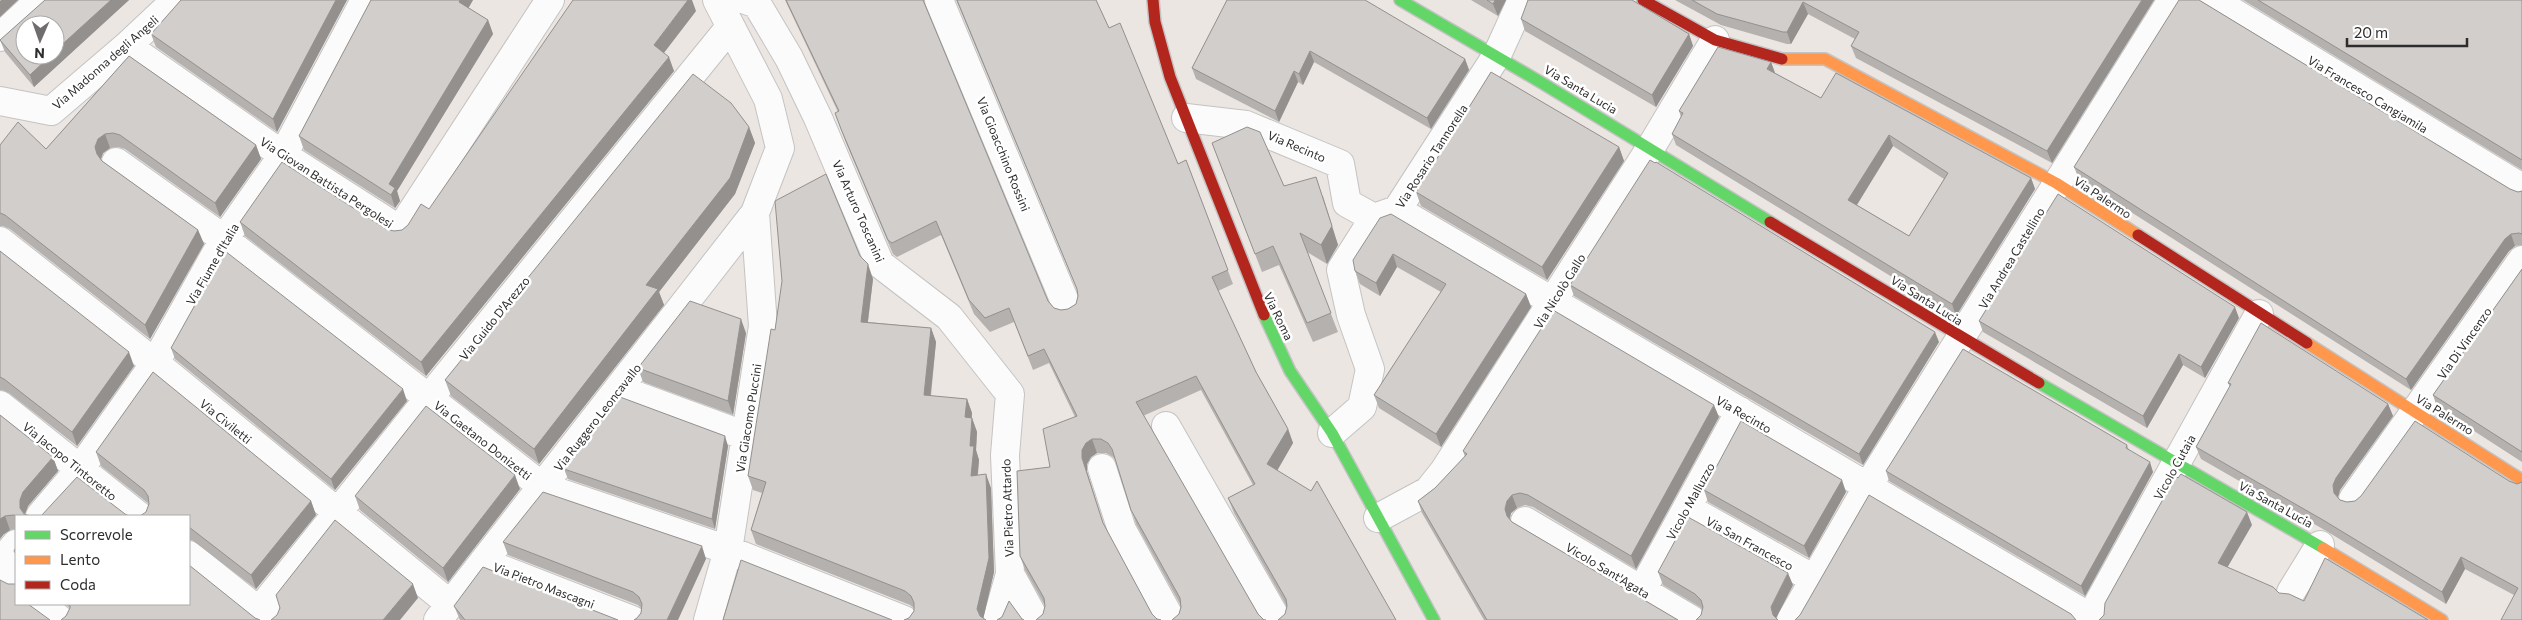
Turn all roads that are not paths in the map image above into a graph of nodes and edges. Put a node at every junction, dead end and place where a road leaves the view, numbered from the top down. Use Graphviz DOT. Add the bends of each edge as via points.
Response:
graph roads {
  1 [pos="40,0"];
  2 [pos="176,0"];
  3 [pos="365,0"];
  4 [pos="550,0"];
  5 [pos="717,0"];
  6 [pos="746,0"];
  7 [pos="939,0"];
  8 [pos="1153,0"];
  9 [pos="1400,0"];
  10 [pos="1522,0"];
  11 [pos="1644,0"];
  12 [pos="2172,0"];
  13 [pos="2214,0"];
  14 [pos="730,26"];
  15 [pos="0,37"];
  16 [pos="1715,40"];
  17 [pos="127,46"];
  18 [pos="1496,55"];
  19 [pos="0,101"];
  20 [pos="1186,118"];
  21 [pos="1651,147"];
  22 [pos="282,155"];
  23 [pos="116,162"];
  24 [pos="2056,184"];
  25 [pos="2522,188"];
  26 [pos="754,213"];
  27 [pos="1386,214"];
  28 [pos="224,239"];
  29 [pos="0,241"];
  30 [pos="2522,260"];
  31 [pos="1553,301"];
  32 [pos="1068,309"];
  33 [pos="2258,314"];
  34 [pos="1962,338"];
  35 [pos="155,363"];
  36 [pos="618,389"];
  37 [pos="1010,394"];
  38 [pos="429,398"];
  39 [pos="0,405"];
  40 [pos="1740,411"];
  41 [pos="2416,412"];
  42 [pos="1166,426"];
  43 [pos="1332,434"];
  44 [pos="746,436"];
  45 [pos="2176,464"];
  46 [pos="1102,468"];
  47 [pos="80,469"];
  48 [pos="2522,480"];
  49 [pos="1868,486"];
  50 [pos="543,487"];
  51 [pos="2353,499"];
  52 [pos="1686,508"];
  53 [pos="337,512"];
  54 [pos="41,515"];
  55 [pos="139,515"];
  56 [pos="1378,518"];
  57 [pos="1525,521"];
  58 [pos="15,545"];
  59 [pos="2320,545"];
  60 [pos="728,550"];
  61 [pos="190,556"];
  62 [pos="483,562"];
  63 [pos="0,563"];
  64 [pos="0,570"];
  65 [pos="1010,574"];
  66 [pos="1814,579"];
  67 [pos="15,582"];
  68 [pos="1642,590"];
  69 [pos="2291,592"];
  70 [pos="42,605"];
  71 [pos="444,612"];
  72 [pos="265,616"];
  73 [pos="2092,619"];
  74 [pos="60,620"];
  75 [pos="632,620"];
  76 [pos="708,620"];
  77 [pos="904,620"];
  78 [pos="996,620"];
  79 [pos="1035,620"];
  80 [pos="1171,620"];
  81 [pos="1277,620"];
  82 [pos="1434,620"];
  83 [pos="1692,620"];
  84 [pos="1791,620"];
  85 [pos="2442,620"];
  1 -- 15 [label="street"];
  2 -- 17 [label="street, Via Madonna degli Angeli"];
  3 -- 22 [label="street, Via Fiume d'Italia"];
  4 -- 22 [label="street, Via Giovan Battista Pergolesi" via="400,230"];
  5 -- 14 [label="street"];
  6 -- 37 [label="street, Via Arturo Toscanini" via="757,4 789,58 880,264 949,317"];
  7 -- 32 [label="street, Via Gioacchino Rossini"];
  8 -- 20 [label="street, Via Roma" via="1155,22 1170,76"];
  9 -- 18 [label="street, Via Santa Lucia"];
  10 -- 18 [label="street, Via Rosario Tannorella"];
  11 -- 16 [label="street, Via Palermo"];
  12 -- 24 [label="street, Via Andrea Castellino"];
  13 -- 25 [label="street, Via Francesco Cangiamila"];
  14 -- 26 [label="street" via="768,99 780,148"];
  14 -- 38 [label="street, Via Guido D'Arezzo"];
  16 -- 21 [label="street, Via Nicolò Gallo"];
  16 -- 24 [label="street, Via Palermo" via="1785,60 1825,59"];
  17 -- 19 [label="street, Via Madonna degli Angeli" via="51,111"];
  17 -- 22 [label="street, Via Giovan Battista Pergolesi"];
  18 -- 21 [label="street, Via Santa Lucia"];
  18 -- 27 [label="street, Via Rosario Tannorella"];
  20 -- 27 [label="street, Via Recinto" via="1246,124 1340,164 1347,203"];
  20 -- 43 [label="street, Via Roma" via="1253,293 1290,371"];
  21 -- 31 [label="street, Via Nicolò Gallo"];
  21 -- 34 [label="street, Via Santa Lucia"];
  22 -- 28 [label="street, Via Fiume d'Italia"];
  23 -- 28 [label="street, Via Gaetano Donizetti"];
  24 -- 33 [label="street, Via Palermo"];
  24 -- 34 [label="street, Via Andrea Castellino"];
  26 -- 36 [label="street, Via Ruggero Leoncavallo"];
  26 -- 44 [label="street, Via Giacomo Puccini" via="763,326"];
  27 -- 31 [label="street, Via Recinto"];
  27 -- 43 [label="street, Via Rosario Tannorella" via="1341,270 1351,315 1370,369 1362,406"];
  28 -- 35 [label="street, Via Fiume d'Italia"];
  28 -- 38 [label="street, Via Gaetano Donizetti"];
  29 -- 35 [label="street, Via Civiletti"];
  30 -- 41 [label="street, Via Di Vincenzo"];
  31 -- 40 [label="street, Via Recinto"];
  31 -- 56 [label="street, Via Nicolò Gallo" via="1428,492"];
  33 -- 41 [label="street, Via Palermo"];
  33 -- 45 [label="street, Vicolo Cutaia"];
  34 -- 45 [label="street, Via Santa Lucia"];
  34 -- 49 [label="street, Via Andrea Castellino"];
  35 -- 47 [label="street, Via Fiume d'Italia"];
  35 -- 53 [label="street, Via Civiletti"];
  36 -- 44 [label="street"];
  36 -- 50 [label="street, Via Ruggero Leoncavallo"];
  37 -- 65 [label="street, Via Pietro Attardo" via="1005,455"];
  38 -- 50 [label="street, Via Gaetano Donizetti"];
  38 -- 53 [label="street, Via Guido D'Arezzo"];
  39 -- 47 [label="street, Via Jacopo Tintoretto"];
  40 -- 49 [label="street, Via Recinto"];
  40 -- 52 [label="street, Vicolo Malluzzo"];
  41 -- 48 [label="street, Via Palermo"];
  41 -- 51 [label="street, Via Di Vincenzo"];
  42 -- 81 [label="street"];
  43 -- 56 [label="street, Via Roma"];
  44 -- 60 [label="street, Via Giacomo Puccini"];
  45 -- 59 [label="street, Via Santa Lucia"];
  45 -- 73 [label="street, Vicolo Cutaia"];
  46 -- 80 [label="street" via="1122,530"];
  47 -- 54 [label="street, Via Fiume d'Italia"];
  47 -- 55 [label="street, Via Jacopo Tintoretto"];
  49 -- 66 [label="street, Via Andrea Castellino"];
  49 -- 73 [label="street, Via Recinto"];
  50 -- 60 [label="street, Via Gaetano Donizetti"];
  50 -- 62 [label="street, Via Ruggero Leoncavallo"];
  52 -- 66 [label="street, Via San Francesco"];
  52 -- 68 [label="street, Vicolo Malluzzo"];
  53 -- 71 [label="street, Via Civiletti"];
  53 -- 72 [label="street, Via Guido D'Arezzo"];
  56 -- 82 [label="street, Via Roma"];
  57 -- 68 [label="street, Vicolo Sant'Agata"];
  58 -- 63 [label="street"];
  59 -- 69 [label="street"];
  59 -- 85 [label="street, Via Santa Lucia"];
  60 -- 76 [label="street, Via Giacomo Puccini"];
  60 -- 77 [label="street, Via Gaetano Donizetti"];
  61 -- 72 [label="street"];
  62 -- 71 [label="street, Via Ruggero Leoncavallo"];
  62 -- 75 [label="street, Via Pietro Mascagni"];
  64 -- 67 [label="street"];
  65 -- 78 [label="street, Via Pietro Attardo"];
  65 -- 79 [label="street"];
  66 -- 84 [label="street, Via Andrea Castellino"];
  68 -- 83 [label="street, Vicolo Sant'Agata"];
  70 -- 74 [label="street"];
}
